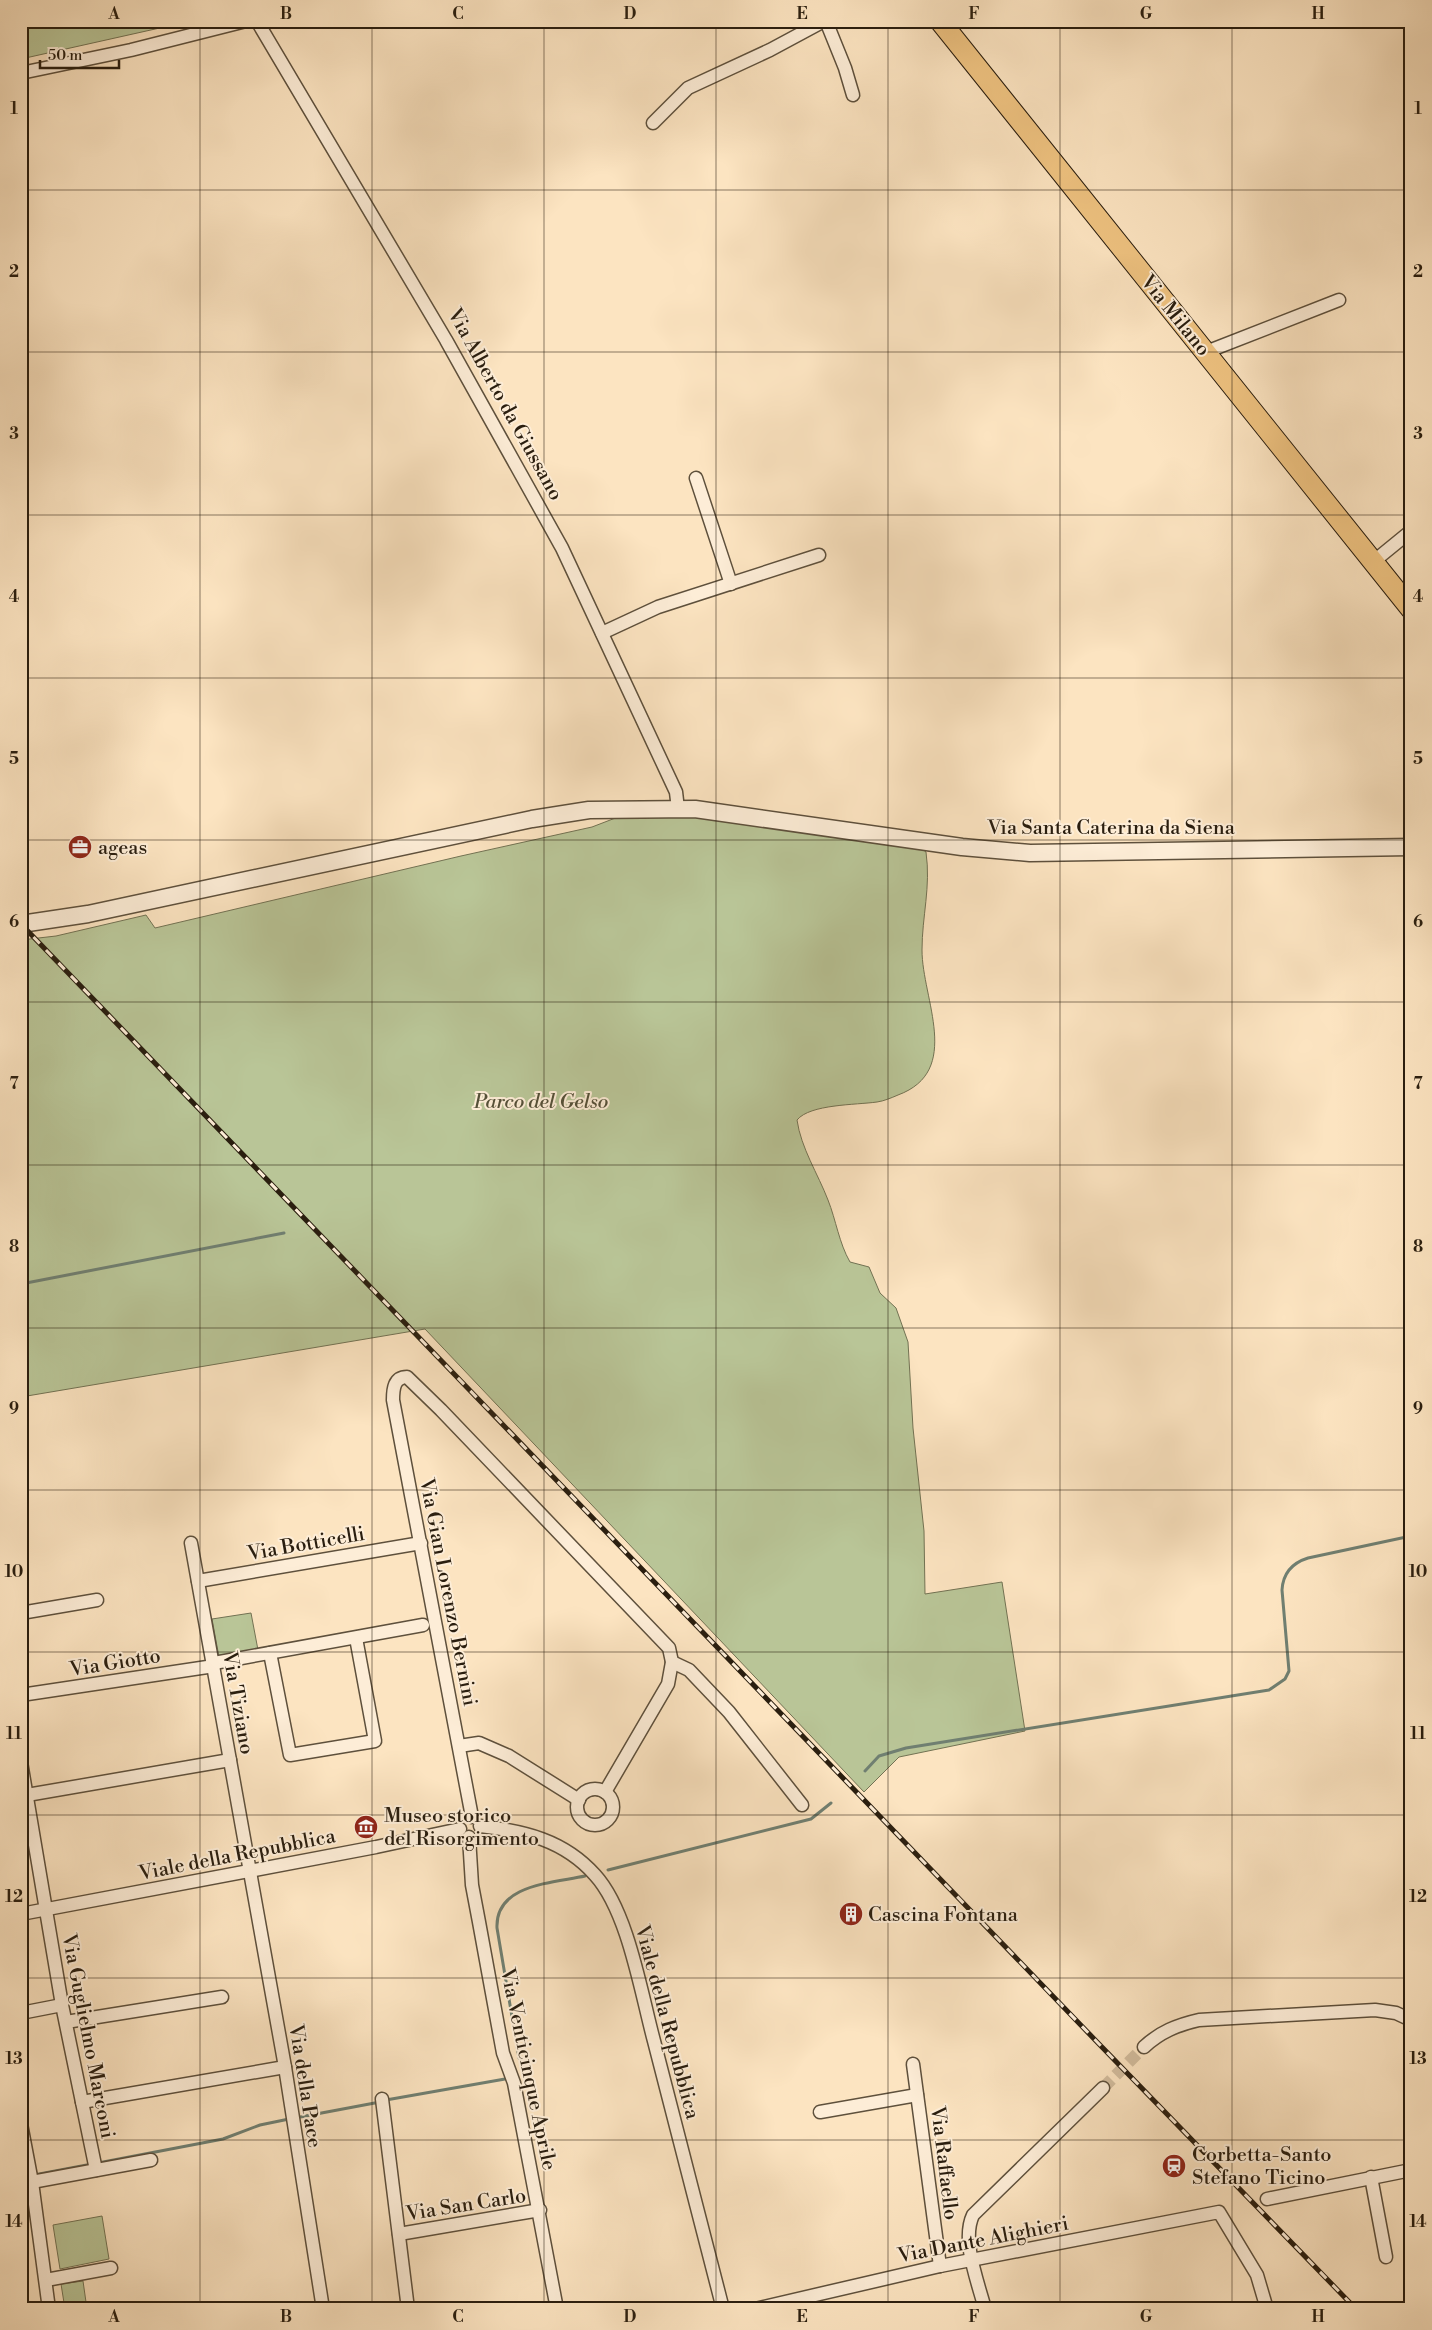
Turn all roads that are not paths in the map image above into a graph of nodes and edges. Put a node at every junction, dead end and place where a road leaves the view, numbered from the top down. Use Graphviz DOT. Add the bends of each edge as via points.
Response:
graph roads {
  1 [pos="246,21"];
  2 [pos="257,21"];
  3 [pos="825,21"];
  4 [pos="940,21"];
  5 [pos="21,73"];
  6 [pos="853,95"];
  7 [pos="653,123"];
  8 [pos="1339,300"];
  9 [pos="1206,352"];
  10 [pos="696,478"];
  11 [pos="1411,530"];
  12 [pos="819,555"];
  13 [pos="1373,562"];
  14 [pos="731,584"];
  15 [pos="1411,609"];
  16 [pos="602,633"];
  17 [pos="678,808"];
  18 [pos="1411,847"];
  19 [pos="21,924"];
  20 [pos="191,1543"];
  21 [pos="421,1543"];
  22 [pos="198,1581"];
  23 [pos="97,1600"];
  24 [pos="21,1613"];
  25 [pos="423,1626"];
  26 [pos="356,1638"];
  27 [pos="270,1653"];
  28 [pos="672,1662"];
  29 [pos="214,1664"];
  30 [pos="21,1695"];
  31 [pos="459,1746"];
  32 [pos="230,1760"];
  33 [pos="21,1762"];
  34 [pos="605,1792"];
  35 [pos="27,1796"];
  36 [pos="579,1800"];
  37 [pos="802,1805"];
  38 [pos="476,1821"];
  39 [pos="464,1833"];
  40 [pos="249,1871"];
  41 [pos="47,1909"];
  42 [pos="21,1914"];
  43 [pos="222,1997"];
  44 [pos="62,2005"];
  45 [pos="21,2013"];
  46 [pos="1411,2020"];
  47 [pos="66,2022"];
  48 [pos="1144,2047"];
  49 [pos="913,2064"];
  50 [pos="285,2067"];
  51 [pos="1102,2088"];
  52 [pos="917,2095"];
  53 [pos="82,2102"];
  54 [pos="382,2102"];
  55 [pos="820,2112"];
  56 [pos="21,2124"];
  57 [pos="151,2160"];
  58 [pos="95,2166"];
  59 [pos="1411,2170"];
  60 [pos="1365,2178"];
  61 [pos="29,2180"];
  62 [pos="1267,2199"];
  63 [pos="540,2210"];
  64 [pos="400,2234"];
  65 [pos="1386,2257"];
  66 [pos="973,2260"];
  67 [pos="940,2266"];
  68 [pos="111,2268"];
  69 [pos="46,2280"];
  70 [pos="50,2309"];
  71 [pos="323,2309"];
  72 [pos="408,2309"];
  73 [pos="557,2309"];
  74 [pos="723,2309"];
  75 [pos="756,2309"];
  76 [pos="985,2309"];
  77 [pos="1267,2309"];
  1 -- 5 [label="street"];
  2 -- 16 [label="street, Via Alberto da Giussano" via="446,340 562,548"];
  3 -- 6 [label="street"];
  3 -- 7 [label="street" via="688,88"];
  4 -- 9 [label="main road, Via Milano"];
  8 -- 9 [label="street"];
  9 -- 13 [label="main road, Via Milano"];
  10 -- 14 [label="street"];
  11 -- 13 [label="street"];
  12 -- 14 [label="street"];
  13 -- 15 [label="main road, Via Milano"];
  14 -- 16 [label="street" via="658,607"];
  16 -- 17 [label="street, Via Alberto da Giussano" via="676,792"];
  17 -- 18 [label="street, Via Santa Caterina da Siena" via="962,847 1030,853"];
  17 -- 19 [label="street" via="563,813 88,914"];
  20 -- 22 [label="street, Via Tiziano"];
  21 -- 22 [label="street, Via Botticelli"];
  21 -- 28 [label="street, Via Gian Lorenzo Bernini" via="393,1400 393,1388 402,1377 407,1377 441,1410 669,1648"];
  21 -- 31 [label="street, Via Gian Lorenzo Bernini"];
  22 -- 29 [label="street, Via Tiziano"];
  23 -- 24 [label="street"];
  25 -- 26 [label="street, Via Giotto"];
  26 -- 27 [label="street, Via Giotto"];
  26 -- 27 [label="street" via="375,1740 290,1755"];
  27 -- 29 [label="street, Via Giotto"];
  28 -- 34 [label="street" via="668,1684"];
  28 -- 37 [label="street" via="689,1670 729,1712"];
  29 -- 30 [label="street, Via Giotto"];
  29 -- 32 [label="street, Via Tiziano"];
  31 -- 36 [label="street" via="479,1743 509,1756"];
  31 -- 38 [label="street, Via Gian Lorenzo Bernini"];
  32 -- 35 [label="street"];
  32 -- 40 [label="street, Via Tiziano"];
  33 -- 35 [label="street, Via Guglielmo Marconi"];
  34 -- 36 [label="street" via="590,1790"];
  34 -- 36 [label="street" via="610,1796 613,1808 604,1823 586,1822 578,1812"];
  35 -- 41 [label="street, Via Guglielmo Marconi"];
  38 -- 39 [label="street" via="478,1833"];
  38 -- 39 [label="street" via="462,1820"];
  38 -- 74 [label="street, Viale della Repubblica" via="529,1834 564,1848 596,1875 614,1901 622,1921"];
  39 -- 40 [label="street, Viale della Repubblica"];
  39 -- 63 [label="street, Via Venticinque Aprile" via="503,2053 514,2083"];
  40 -- 41 [label="street, Viale della Repubblica"];
  40 -- 50 [label="street, Via della Pace"];
  41 -- 42 [label="street, Viale della Repubblica"];
  41 -- 44 [label="street, Via Guglielmo Marconi"];
  43 -- 47 [label="street"];
  44 -- 45 [label="street"];
  44 -- 47 [label="street, Via Guglielmo Marconi"];
  46 -- 48 [label="street" via="1396,2013 1375,2010 1199,2020 1166,2031"];
  47 -- 53 [label="street, Via Guglielmo Marconi"];
  49 -- 52 [label="street, Via Raffaello"];
  50 -- 53 [label="street"];
  50 -- 71 [label="street, Via della Pace"];
  51 -- 66 [label="street" via="973,2215 967,2236"];
  52 -- 55 [label="street, Via Raffaello"];
  52 -- 67 [label="street, Via Raffaello"];
  53 -- 58 [label="street, Via Guglielmo Marconi"];
  54 -- 64 [label="street"];
  56 -- 61 [label="street"];
  57 -- 58 [label="street"];
  58 -- 61 [label="street"];
  59 -- 60 [label="street"];
  60 -- 62 [label="street"];
  60 -- 65 [label="street"];
  61 -- 69 [label="street"];
  63 -- 64 [label="street, Via San Carlo"];
  63 -- 73 [label="street, Via Venticinque Aprile"];
  64 -- 72 [label="street"];
  66 -- 67 [label="street, Via Dante Alighieri"];
  66 -- 76 [label="street"];
  66 -- 77 [label="street, Via Dante Alighieri" via="1219,2212 1257,2275"];
  67 -- 75 [label="street, Via Dante Alighieri"];
  68 -- 69 [label="street"];
  69 -- 70 [label="street"];
}
